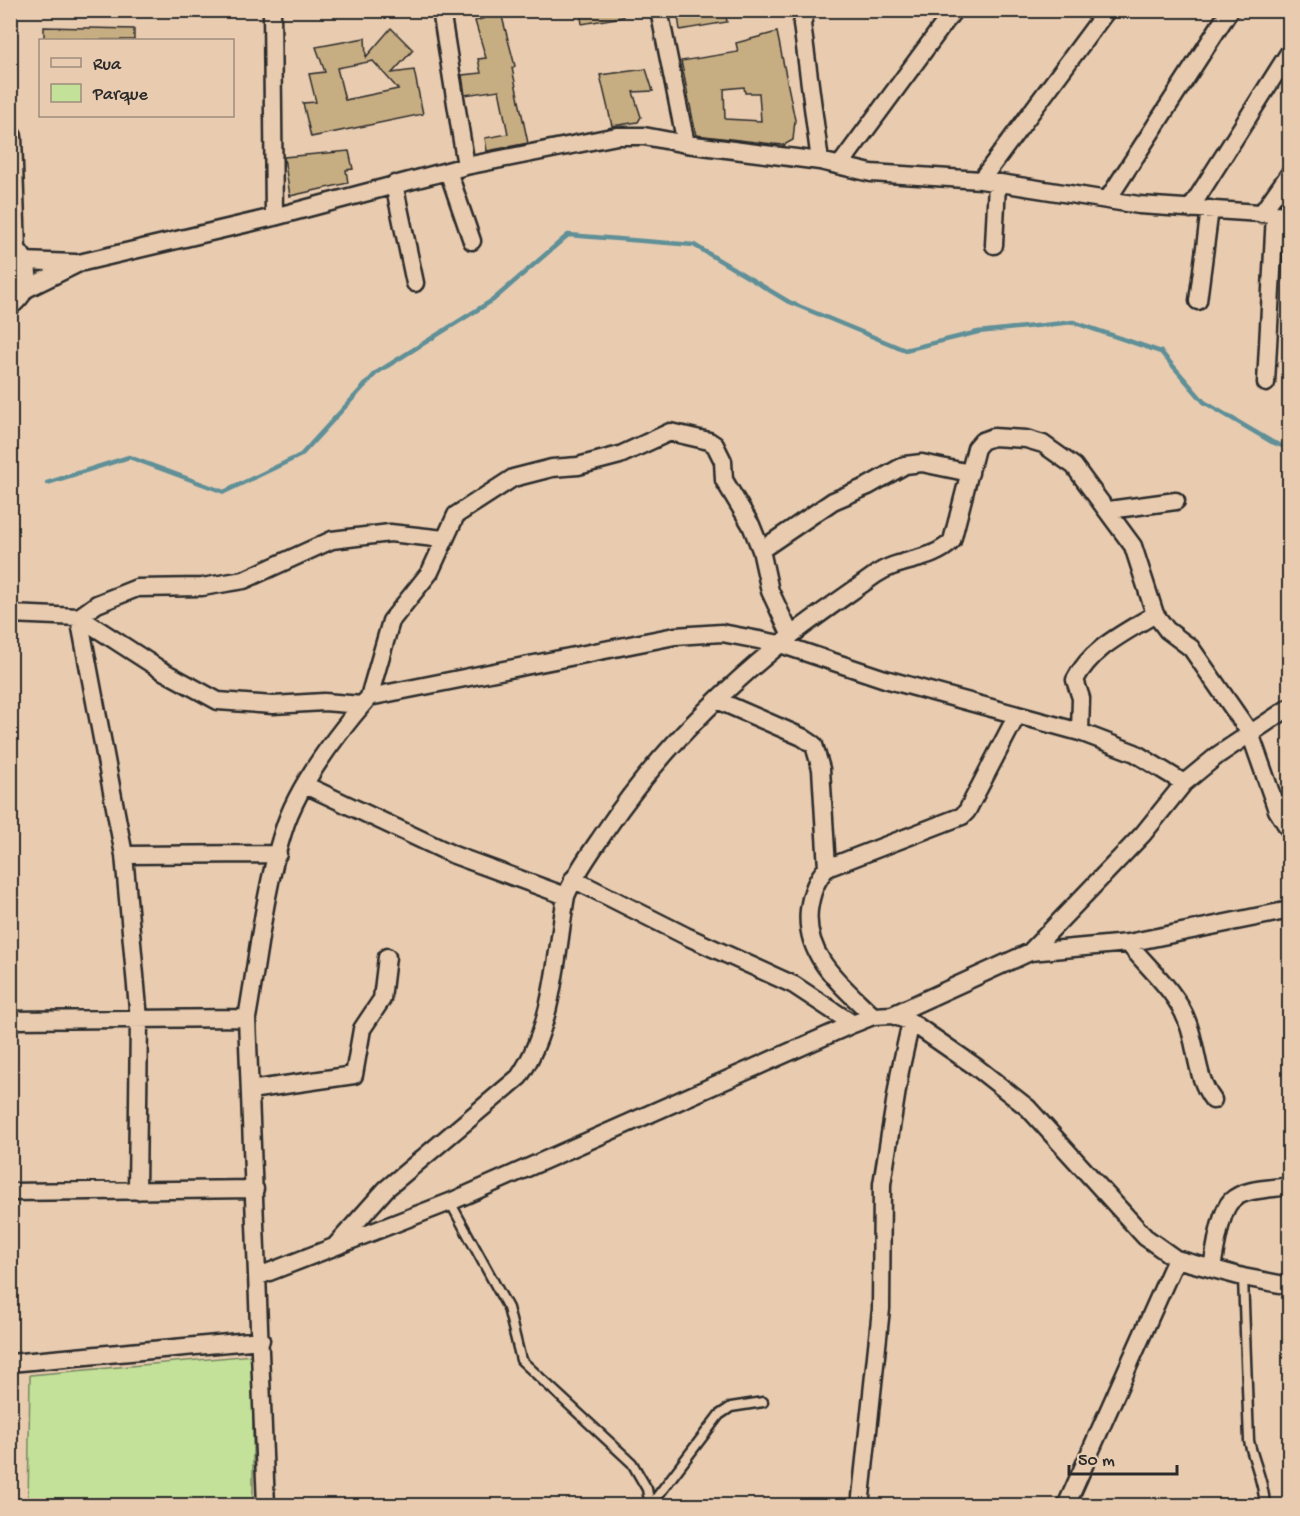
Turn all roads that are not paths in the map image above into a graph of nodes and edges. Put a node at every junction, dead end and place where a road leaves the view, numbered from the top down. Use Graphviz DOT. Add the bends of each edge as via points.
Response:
graph roads {
  1 [pos="272,10"];
  2 [pos="441,10"];
  3 [pos="659,10"];
  4 [pos="806,10"];
  5 [pos="954,10"];
  6 [pos="1107,10"];
  7 [pos="1230,10"];
  8 [pos="1290,51"];
  9 [pos="10,137"];
  10 [pos="686,144"];
  11 [pos="820,161"];
  12 [pos="840,165"];
  13 [pos="466,166"];
  14 [pos="448,171"];
  15 [pos="1290,173"];
  16 [pos="989,182"];
  17 [pos="394,184"];
  18 [pos="1108,199"];
  19 [pos="1210,208"];
  20 [pos="1190,210"];
  21 [pos="1275,214"];
  22 [pos="274,217"];
  23 [pos="472,241"];
  24 [pos="994,244"];
  25 [pos="16,253"];
  26 [pos="79,263"];
  27 [pos="416,283"];
  28 [pos="16,297"];
  29 [pos="1198,301"];
  30 [pos="1266,383"];
  31 [pos="970,473"];
  32 [pos="1176,501"];
  33 [pos="1109,510"];
  34 [pos="444,539"];
  35 [pos="761,550"];
  36 [pos="10,614"];
  37 [pos="1155,614"];
  38 [pos="79,617"];
  39 [pos="785,640"];
  40 [pos="717,700"];
  41 [pos="366,701"];
  42 [pos="1290,707"];
  43 [pos="1017,714"];
  44 [pos="1080,732"];
  45 [pos="1250,733"];
  46 [pos="1184,783"];
  47 [pos="305,785"];
  48 [pos="1290,831"];
  49 [pos="278,854"];
  50 [pos="124,855"];
  51 [pos="827,868"];
  52 [pos="573,879"];
  53 [pos="566,896"];
  54 [pos="1290,910"];
  55 [pos="1128,943"];
  56 [pos="1030,952"];
  57 [pos="387,957"];
  58 [pos="892,1015"];
  59 [pos="873,1016"];
  60 [pos="247,1018"];
  61 [pos="139,1019"];
  62 [pos="10,1020"];
  63 [pos="911,1022"];
  64 [pos="853,1024"];
  65 [pos="250,1090"];
  66 [pos="1213,1100"];
  67 [pos="1290,1186"];
  68 [pos="255,1190"];
  69 [pos="137,1191"];
  70 [pos="10,1192"];
  71 [pos="450,1202"];
  72 [pos="336,1245"];
  73 [pos="1176,1259"];
  74 [pos="1212,1268"];
  75 [pos="259,1276"];
  76 [pos="1243,1277"];
  77 [pos="1290,1286"];
  78 [pos="261,1341"];
  79 [pos="10,1363"];
  80 [pos="763,1402"];
  81 [pos="266,1506"];
  82 [pos="650,1506"];
  83 [pos="860,1506"];
  84 [pos="1066,1506"];
  85 [pos="1265,1506"];
  1 -- 22 [label="street"];
  2 -- 13 [label="street"];
  3 -- 10 [label="street"];
  4 -- 11 [label="street" via="802,24"];
  5 -- 12 [label="street"];
  6 -- 16 [label="street"];
  7 -- 18 [label="street"];
  8 -- 20 [label="street"];
  9 -- 25 [label="main road"];
  10 -- 11 [label="street"];
  10 -- 13 [label="street" via="644,136 617,136"];
  11 -- 12 [label="street"];
  12 -- 16 [label="street" via="871,173"];
  13 -- 14 [label="street"];
  14 -- 17 [label="street"];
  14 -- 23 [label="street"];
  15 -- 21 [label="street"];
  16 -- 18 [label="street"];
  16 -- 24 [label="street"];
  17 -- 22 [label="street"];
  17 -- 27 [label="street"];
  18 -- 20 [label="street"];
  19 -- 20 [label="street"];
  19 -- 21 [label="street"];
  19 -- 29 [label="street"];
  21 -- 30 [label="street"];
  22 -- 26 [label="street"];
  25 -- 26 [label="street"];
  25 -- 28 [label="main road" via="26,271"];
  26 -- 28 [label="street"];
  31 -- 33 [label="street" via="976,448 982,441 993,437 1026,438 1043,444 1074,466"];
  31 -- 35 [label="street" via="922,463 905,465 833,501"];
  31 -- 39 [label="street" via="952,541 944,549 877,573"];
  32 -- 33 [label="street"];
  33 -- 37 [label="street" via="1133,546"];
  34 -- 35 [label="street" via="456,515 513,478 620,455 662,434 678,432 715,445 723,461 724,480"];
  34 -- 38 [label="street" via="390,533 332,540 244,580 202,587 137,588 97,604"];
  34 -- 41 [label="street" via="430,572 391,621"];
  35 -- 39 [label="street"];
  36 -- 38 [label="street"];
  37 -- 44 [label="street" via="1088,658 1079,672 1075,680 1081,698"];
  37 -- 45 [label="street" via="1167,630 1189,646"];
  38 -- 41 [label="street" via="160,670 218,701 273,705"];
  38 -- 50 [label="street"];
  39 -- 40 [label="street"];
  39 -- 41 [label="street" via="722,633 675,636"];
  39 -- 43 [label="street" via="885,679"];
  40 -- 51 [label="street" via="814,745 821,769"];
  40 -- 52 [label="street" via="623,806"];
  41 -- 47 [label="street" via="343,727"];
  42 -- 45 [label="street"];
  43 -- 44 [label="street"];
  43 -- 51 [label="street" via="962,816"];
  44 -- 46 [label="street" via="1135,753"];
  45 -- 46 [label="street"];
  45 -- 48 [label="street" via="1277,810"];
  46 -- 56 [label="street" via="1143,834"];
  47 -- 49 [label="street" via="283,831"];
  47 -- 53 [label="street" via="454,855"];
  49 -- 50 [label="street"];
  49 -- 60 [label="street"];
  50 -- 61 [label="street"];
  51 -- 59 [label="street" via="810,896 811,944 822,964"];
  52 -- 53 [label="street"];
  52 -- 64 [label="street" via="794,985"];
  53 -- 72 [label="street" via="546,1015 529,1063 519,1077 386,1189"];
  54 -- 55 [label="street"];
  55 -- 56 [label="street"];
  55 -- 66 [label="street" via="1180,1005 1192,1035 1201,1080"];
  56 -- 58 [label="street"];
  57 -- 65 [label="street" via="382,999 362,1029 354,1075"];
  58 -- 59 [label="street"];
  58 -- 63 [label="street"];
  59 -- 64 [label="street"];
  60 -- 61 [label="street"];
  60 -- 65 [label="street"];
  61 -- 62 [label="street"];
  61 -- 69 [label="street"];
  63 -- 73 [label="street" via="1028,1108 1145,1237"];
  63 -- 83 [label="street" via="882,1184 881,1309"];
  64 -- 71 [label="street"];
  65 -- 68 [label="street"];
  67 -- 74 [label="street" via="1246,1193 1231,1201"];
  68 -- 69 [label="street"];
  68 -- 75 [label="street"];
  69 -- 70 [label="street"];
  71 -- 72 [label="street"];
  71 -- 82 [label="lane" via="508,1308 521,1360 632,1463 647,1489"];
  72 -- 75 [label="street"];
  73 -- 74 [label="street"];
  73 -- 84 [label="street"];
  74 -- 76 [label="street"];
  75 -- 78 [label="street"];
  76 -- 77 [label="street"];
  76 -- 85 [label="lane" via="1249,1441 1262,1478"];
  78 -- 79 [label="street"];
  78 -- 81 [label="street"];
  80 -- 82 [label="lane" via="731,1407 719,1415"];
}
